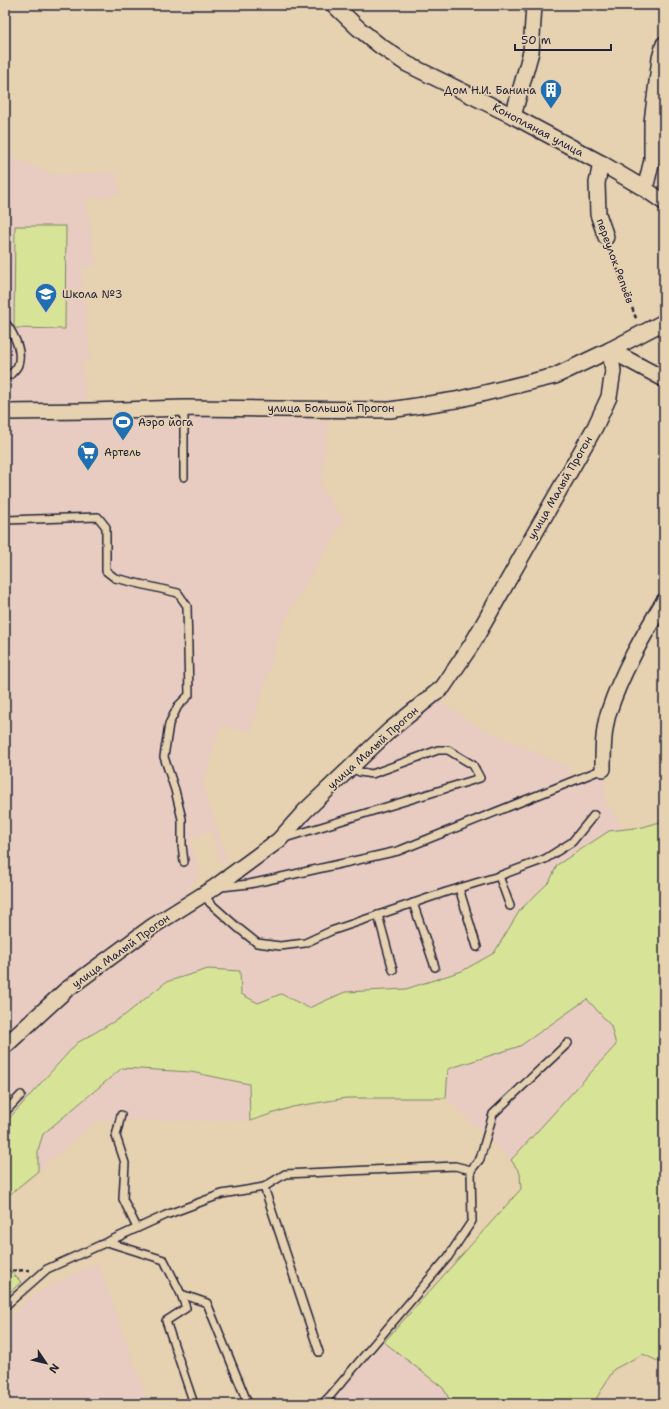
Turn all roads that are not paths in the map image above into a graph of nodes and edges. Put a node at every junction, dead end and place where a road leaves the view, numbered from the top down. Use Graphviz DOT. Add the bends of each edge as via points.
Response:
graph roads {
  1 [pos="334,5"];
  2 [pos="534,5"];
  3 [pos="664,44"];
  4 [pos="513,116"];
  5 [pos="602,163"];
  6 [pos="645,189"];
  7 [pos="664,202"];
  8 [pos="606,237"];
  9 [pos="5,322"];
  10 [pos="664,322"];
  11 [pos="610,350"];
  12 [pos="5,375"];
  13 [pos="663,379"];
  14 [pos="184,408"];
  15 [pos="5,412"];
  16 [pos="184,476"];
  17 [pos="5,520"];
  18 [pos="664,601"];
  19 [pos="350,767"];
  20 [pos="603,769"];
  21 [pos="594,815"];
  22 [pos="279,840"];
  23 [pos="184,862"];
  24 [pos="499,876"];
  25 [pos="459,888"];
  26 [pos="209,891"];
  27 [pos="413,903"];
  28 [pos="510,906"];
  29 [pos="378,915"];
  30 [pos="477,947"];
  31 [pos="435,967"];
  32 [pos="393,970"];
  33 [pos="568,1043"];
  34 [pos="5,1046"];
  35 [pos="21,1095"];
  36 [pos="5,1112"];
  37 [pos="121,1115"];
  38 [pos="471,1170"];
  39 [pos="264,1186"];
  40 [pos="137,1228"];
  41 [pos="107,1242"];
  42 [pos="181,1294"];
  43 [pos="5,1306"];
  44 [pos="319,1352"];
  45 [pos="194,1404"];
  46 [pos="248,1404"];
  47 [pos="322,1404"];
  1 -- 4 [label="street, Конопляная улица" via="379,45 407,64"];
  2 -- 4 [label="street" via="531,52"];
  3 -- 6 [label="street" via="652,122 652,160"];
  4 -- 5 [label="street, Конопляная улица"];
  5 -- 6 [label="street, Конопляная улица"];
  5 -- 8 [label="street, переулок Репьёв" via="597,183 598,214"];
  6 -- 7 [label="street, Конопляная улица"];
  9 -- 12 [label="lane" via="19,350 18,365 10,374"];
  10 -- 11 [label="street, улица Большой Прогон"];
  11 -- 13 [label="street"];
  11 -- 14 [label="street, улица Большой Прогон" via="555,376 456,400 390,410"];
  11 -- 19 [label="street, улица Малый Прогон" via="613,371 609,397 595,427 472,644 443,687"];
  14 -- 15 [label="street, улица Большой Прогон"];
  14 -- 16 [label="lane"];
  17 -- 23 [label="lane" via="98,517 106,528 106,571 115,578 178,593 187,606 189,695 178,706 170,724 164,757 182,819"];
  18 -- 20 [label="street" via="644,634 609,712 603,748"];
  19 -- 22 [label="street, улица Малый Прогон"];
  19 -- 22 [label="lane" via="372,774 438,750 448,750 472,765 480,778"];
  20 -- 26 [label="lane" via="398,851"];
  21 -- 24 [label="lane" via="572,842 545,859"];
  22 -- 26 [label="street, улица Малый Прогон"];
  24 -- 25 [label="lane"];
  24 -- 28 [label="lane"];
  25 -- 27 [label="lane"];
  25 -- 30 [label="lane"];
  26 -- 29 [label="lane" via="210,902 257,943 280,946 305,943"];
  26 -- 34 [label="street, улица Малый Прогон" via="154,926 66,990"];
  27 -- 29 [label="lane"];
  27 -- 31 [label="lane"];
  29 -- 32 [label="lane"];
  33 -- 38 [label="lane" via="493,1114 480,1159"];
  35 -- 36 [label="lane"];
  37 -- 40 [label="lane" via="116,1136 125,1163 123,1199"];
  38 -- 39 [label="lane" via="455,1166 286,1174"];
  38 -- 47 [label="lane" via="472,1221 448,1257"];
  39 -- 40 [label="lane" via="222,1194"];
  39 -- 44 [label="lane"];
  40 -- 41 [label="lane"];
  41 -- 42 [label="lane" via="164,1260"];
  41 -- 43 [label="lane" via="47,1269"];
  42 -- 45 [label="lane" via="186,1308 166,1321"];
  42 -- 46 [label="lane" via="207,1303"];
}
